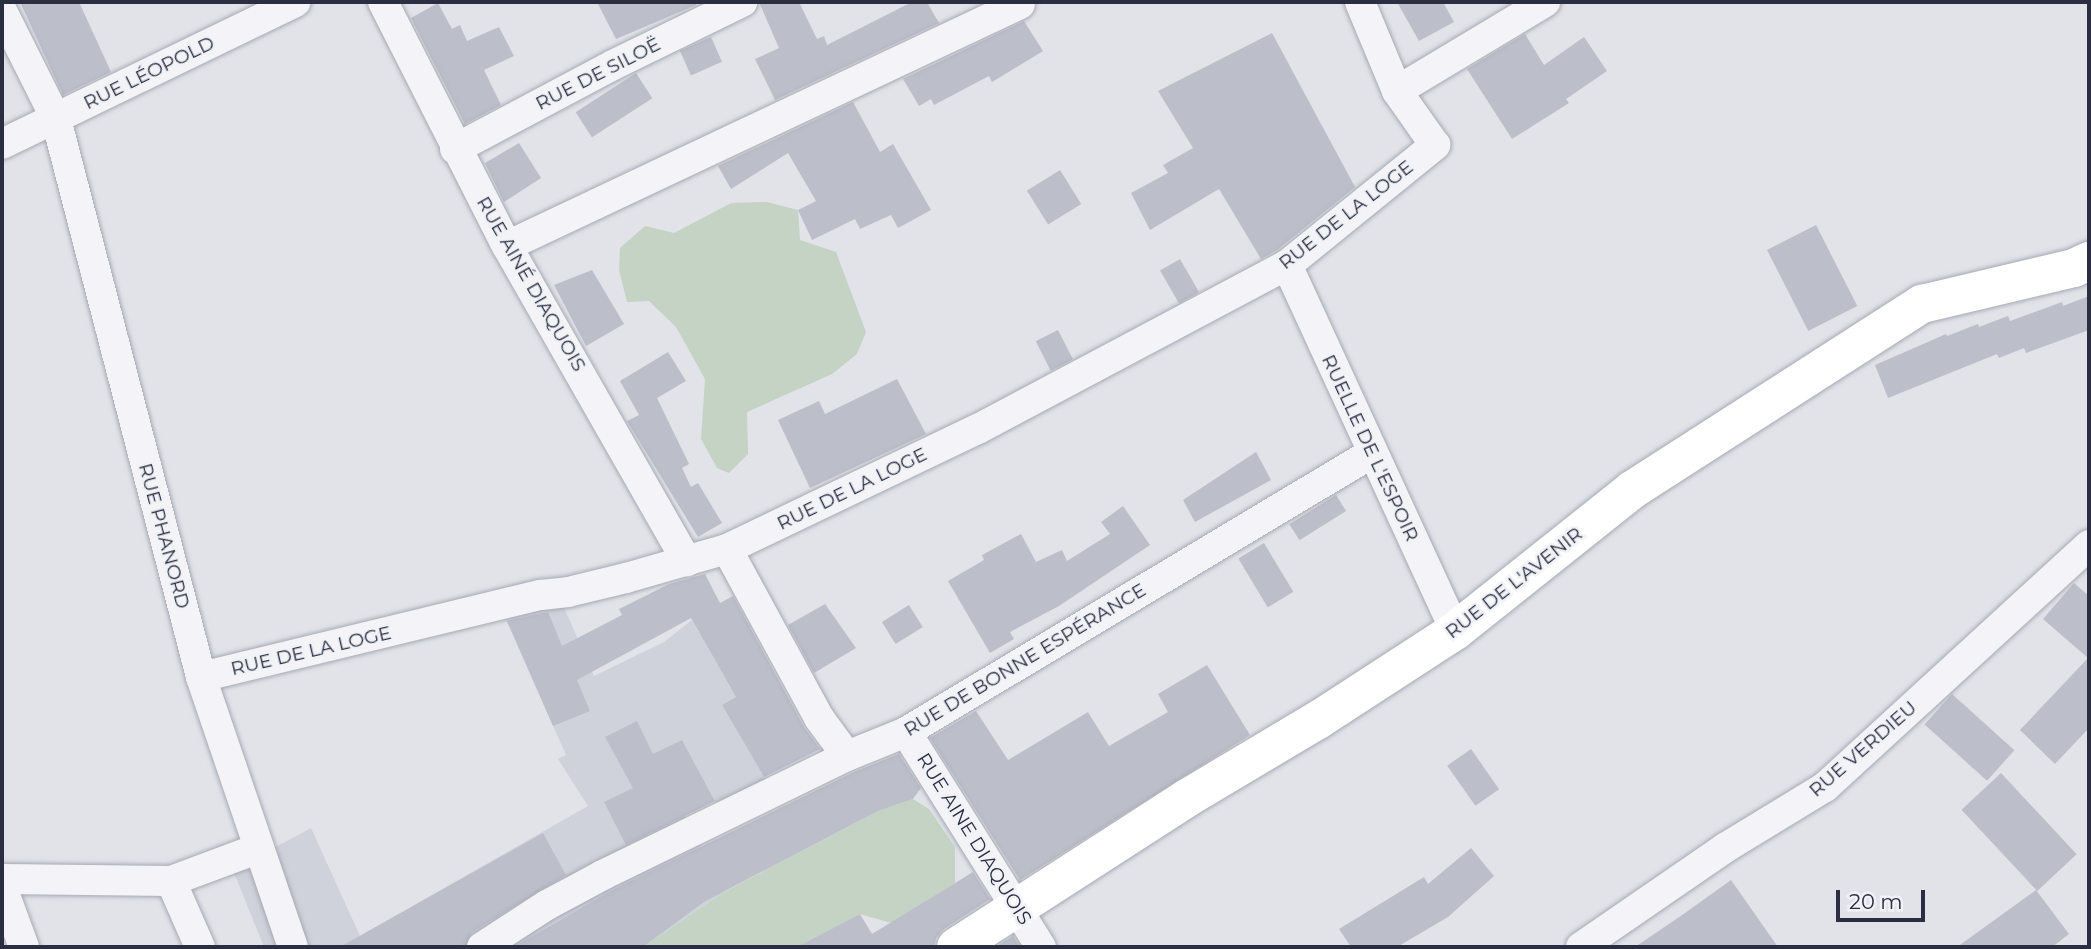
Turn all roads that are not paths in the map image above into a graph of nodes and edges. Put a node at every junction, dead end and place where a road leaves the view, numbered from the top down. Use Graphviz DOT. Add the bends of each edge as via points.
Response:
graph roads {
  1 [pos="296,2"];
  2 [pos="383,2"];
  3 [pos="742,2"];
  4 [pos="1360,2"];
  5 [pos="1545,2"];
  6 [pos="1020,4"];
  7 [pos="2,11"];
  8 [pos="1397,91"];
  9 [pos="56,119"];
  10 [pos="2,144"];
  11 [pos="455,149"];
  12 [pos="507,246"];
  13 [pos="2089,261"];
  14 [pos="1287,265"];
  15 [pos="1372,453"];
  16 [pos="2089,548"];
  17 [pos="727,549"];
  18 [pos="687,561"];
  19 [pos="1455,631"];
  20 [pos="201,677"];
  21 [pos="906,732"];
  22 [pos="847,756"];
  23 [pos="257,849"];
  24 [pos="2,880"];
  25 [pos="170,881"];
  26 [pos="2,887"];
  27 [pos="1018,907"];
  28 [pos="24,947"];
  29 [pos="200,947"];
  30 [pos="293,947"];
  31 [pos="482,947"];
  32 [pos="956,947"];
  33 [pos="1041,947"];
  34 [pos="1581,947"];
  1 -- 9 [label="street, RUE LÉOPOLD"];
  2 -- 11 [label="street, RUE AINÉ DIAQUOIS"];
  3 -- 11 [label="street, RUE DE SILOË"];
  4 -- 8 [label="street"];
  5 -- 8 [label="street"];
  6 -- 12 [label="street"];
  7 -- 9 [label="street, RUE PHANORD"];
  8 -- 14 [label="street, RUE DE LA LOGE" via="1434,145"];
  9 -- 10 [label="street, RUE LÉOPOLD"];
  9 -- 20 [label="street, RUE PHANORD"];
  11 -- 12 [label="street, RUE AINÉ DIAQUOIS"];
  12 -- 18 [label="street, RUE AINÉ DIAQUOIS"];
  13 -- 19 [label="main road, RUE DE L'AVENIR" via="1922,304 1632,490"];
  14 -- 15 [label="street, RUELLE DE L'ESPOIR"];
  14 -- 17 [label="street, RUE DE LA LOGE" via="978,429"];
  15 -- 19 [label="street, RUELLE DE L'ESPOIR"];
  15 -- 21 [label="street, RUE DE BONNE ESPÉRANCE"];
  16 -- 34 [label="street, RUE VERDIEU" via="1825,787 1725,848"];
  17 -- 18 [label="street, RUE DE LA LOGE"];
  17 -- 22 [label="street" via="819,718"];
  18 -- 20 [label="street, RUE DE LA LOGE"];
  19 -- 27 [label="main road, RUE DE L'AVENIR"];
  20 -- 23 [label="street, RUE PHANORD"];
  21 -- 22 [label="street, RUE DE BONNE ESPÉRANCE"];
  21 -- 27 [label="street, RUE AINE DIAQUOIS"];
  22 -- 31 [label="street, RUE DE BONNE ESPÉRANCE" via="603,875"];
  23 -- 25 [label="street"];
  23 -- 30 [label="street, RUE PHANORD"];
  24 -- 25 [label="street"];
  25 -- 29 [label="street"];
  26 -- 28 [label="street"];
  27 -- 32 [label="main road, RUE DE L'AVENIR"];
  27 -- 33 [label="street, RUE AINE DIAQUOIS"];
}
